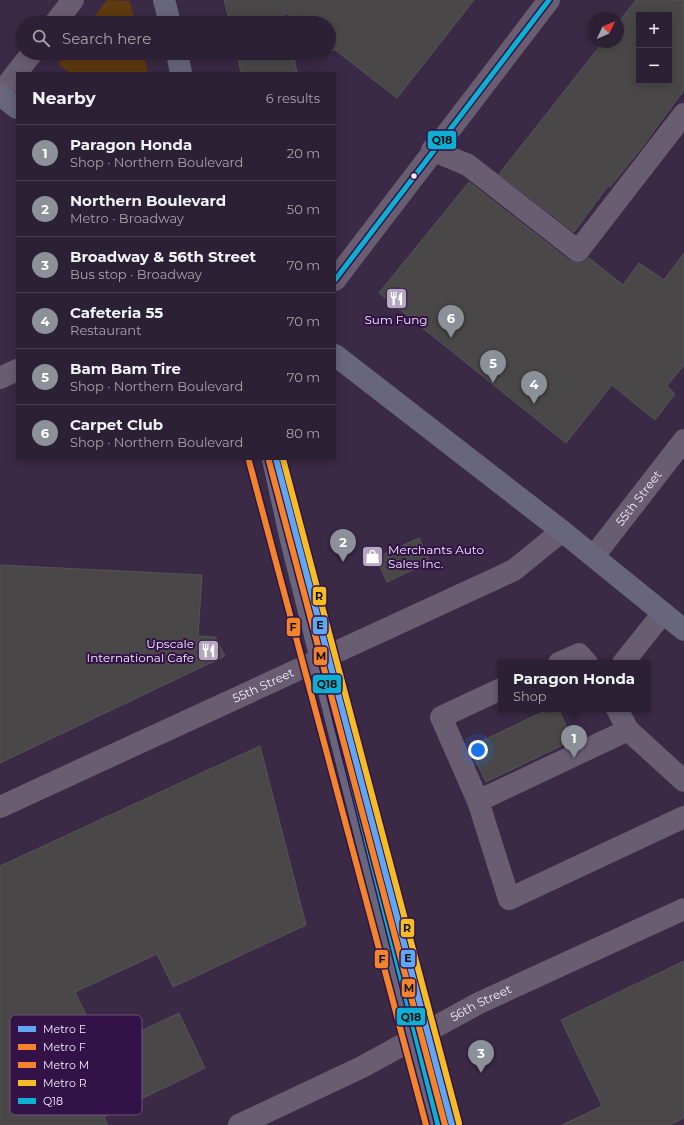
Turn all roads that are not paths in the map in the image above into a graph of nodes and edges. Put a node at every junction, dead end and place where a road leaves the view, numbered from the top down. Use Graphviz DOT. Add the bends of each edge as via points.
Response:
graph roads {
  1 [pos="73,0"];
  2 [pos="164,0"];
  3 [pos="549,0"];
  4 [pos="60,16"];
  5 [pos="168,16"];
  6 [pos="27,60"];
  7 [pos="178,60"];
  8 [pos="17,72"];
  9 [pos="181,72"];
  10 [pos="16,74"];
  11 [pos="0,94"];
  12 [pos="16,107"];
  13 [pos="684,114"];
  14 [pos="432,150"];
  15 [pos="336,279"];
  16 [pos="336,356"];
  17 [pos="16,370"];
  18 [pos="0,378"];
  19 [pos="684,440"];
  20 [pos="273,460"];
  21 [pos="562,531"];
  22 [pos="594,556"];
  23 [pos="663,613"];
  24 [pos="684,630"];
  25 [pos="321,660"];
  26 [pos="566,660"];
  27 [pos="584,660"];
  28 [pos="625,660"];
  29 [pos="498,690"];
  30 [pos="619,712"];
  31 [pos="628,730"];
  32 [pos="684,781"];
  33 [pos="478,801"];
  34 [pos="0,808"];
  35 [pos="684,817"];
  36 [pos="684,910"];
  37 [pos="415,1038"];
  38 [pos="239,1125"];
  39 [pos="438,1125"];
  1 -- 4 [label="street"];
  2 -- 5 [label="main road"];
  3 -- 14 [label="street"];
  6 -- 8 [label="street"];
  7 -- 9 [label="main road"];
  10 -- 11 [label="street"];
  11 -- 12 [label="main road"];
  13 -- 14 [label="street" via="578,251 468,165"];
  14 -- 15 [label="street"];
  16 -- 21 [label="main road"];
  17 -- 18 [label="street"];
  19 -- 22 [label="street, 55th Street"];
  20 -- 25 [label="main road"];
  21 -- 22 [label="main road"];
  21 -- 25 [label="street, 55th Street" via="514,570"];
  22 -- 23 [label="main road"];
  23 -- 24 [label="main road"];
  23 -- 28 [label="street"];
  25 -- 34 [label="street, 55th Street"];
  25 -- 37 [label="main road"];
  26 -- 27 [label="street" via="579,654"];
  29 -- 33 [label="street" via="441,717"];
  30 -- 31 [label="street"];
  31 -- 32 [label="street"];
  31 -- 33 [label="street"];
  33 -- 35 [label="street" via="509,898"];
  36 -- 37 [label="street, 56th Street" via="484,1001"];
  37 -- 38 [label="street, 56th Street" via="362,1067"];
  37 -- 39 [label="main road"];
}
